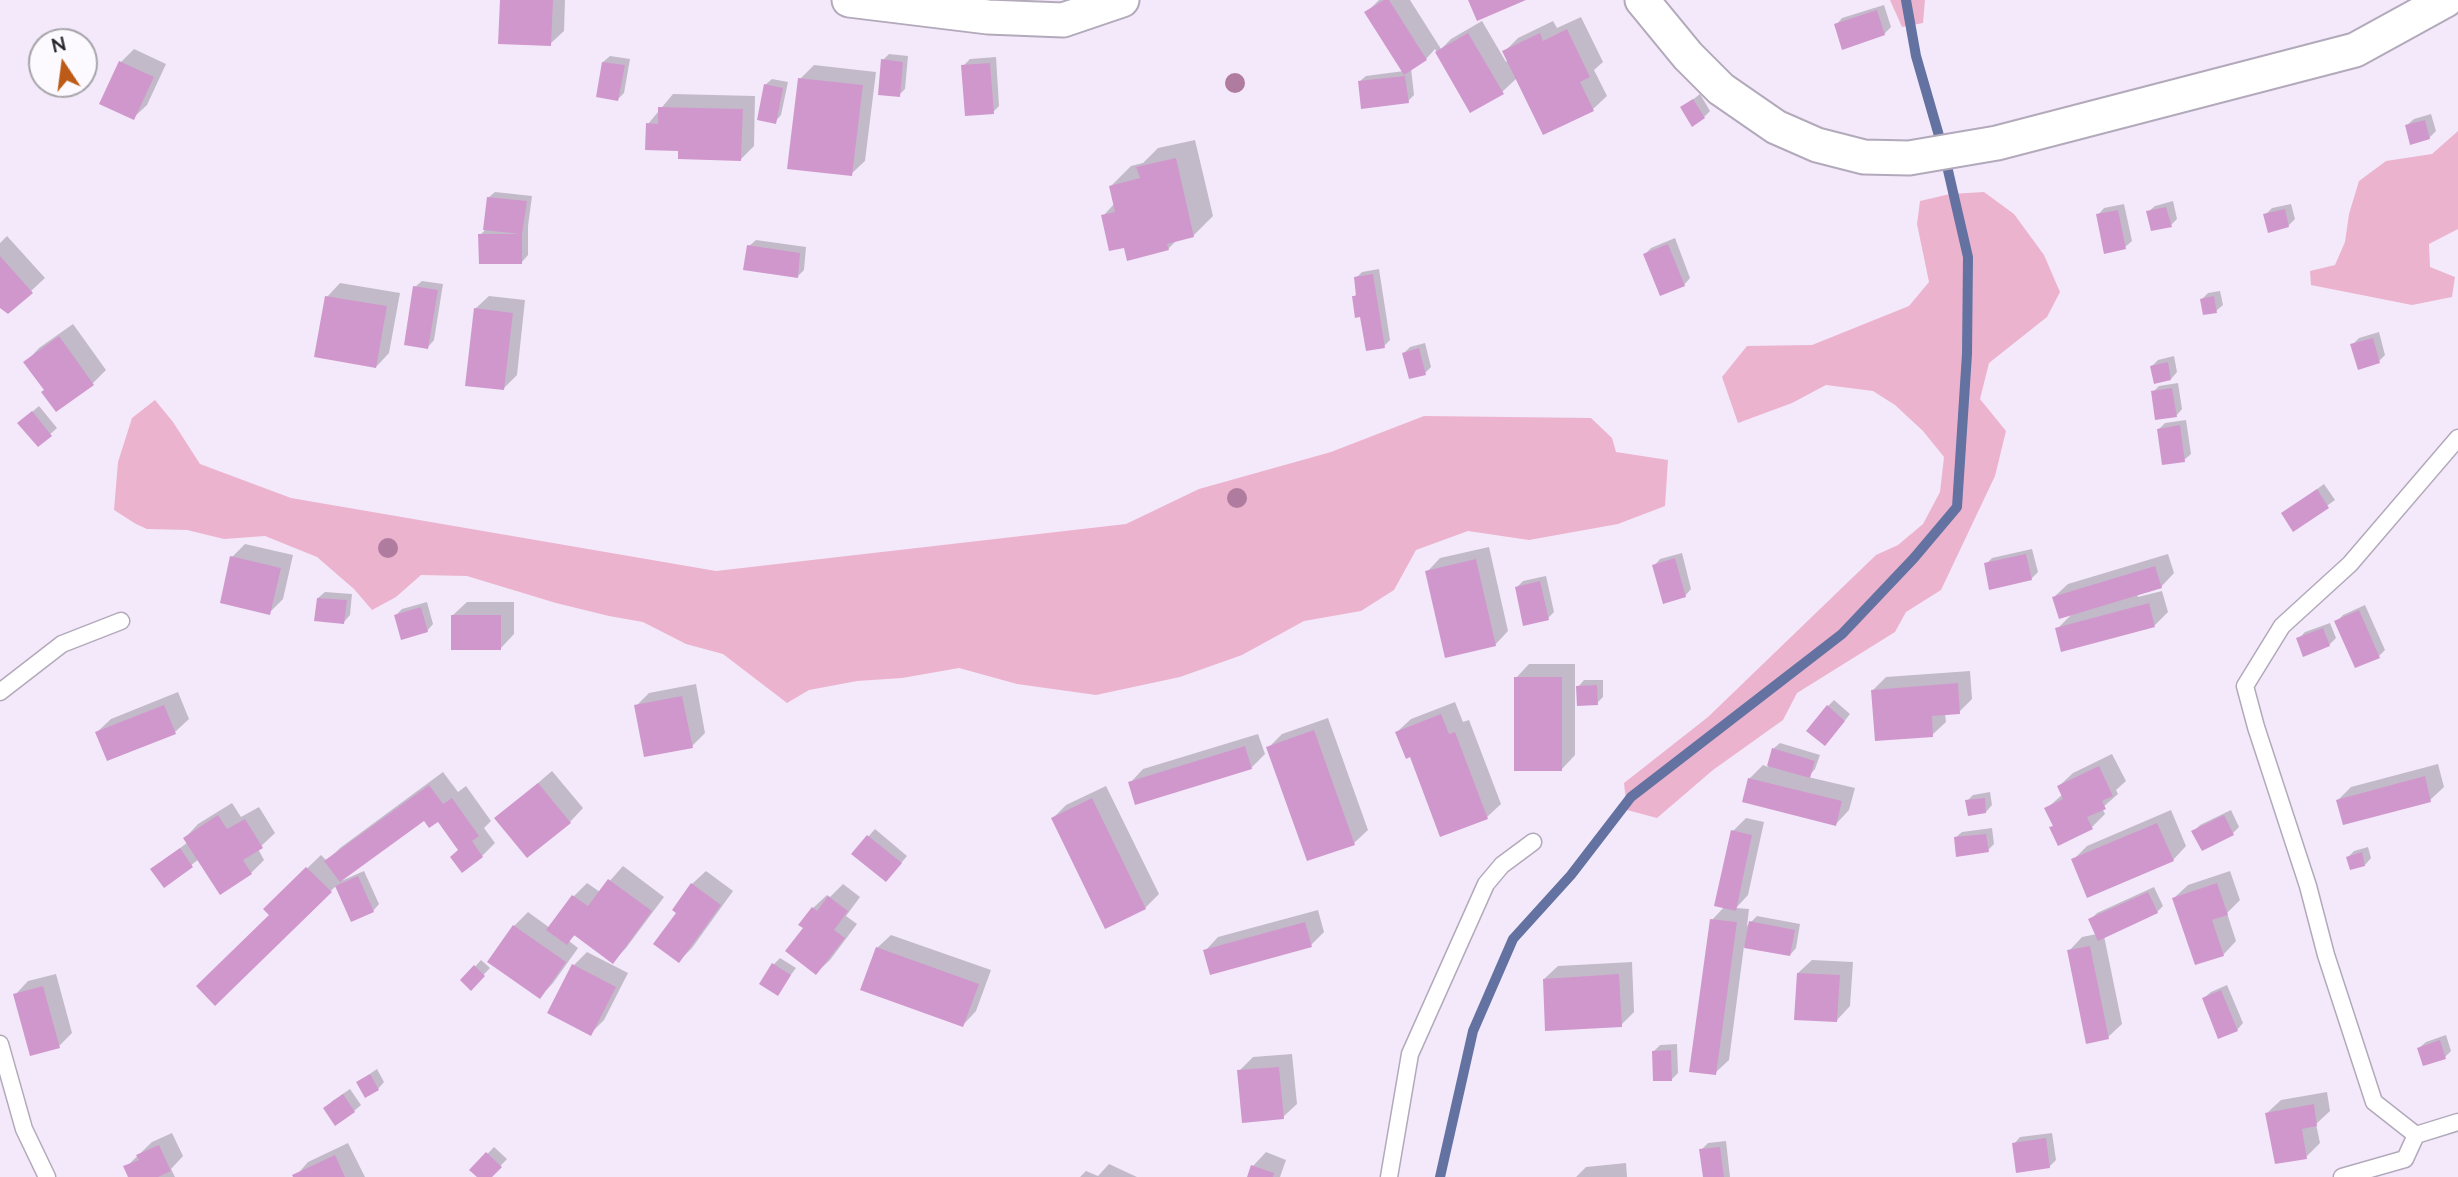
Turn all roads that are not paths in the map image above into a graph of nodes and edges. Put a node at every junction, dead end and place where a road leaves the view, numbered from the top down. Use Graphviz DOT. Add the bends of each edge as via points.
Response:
graph roads {
  1 [pos="849,0"];
  2 [pos="1122,0"];
  3 [pos="1642,0"];
  4 [pos="2446,0"];
  5 [pos="2458,438"];
  6 [pos="121,621"];
  7 [pos="0,691"];
  8 [pos="1533,842"];
  9 [pos="0,1044"];
  10 [pos="2458,1122"];
  11 [pos="2416,1135"];
  12 [pos="47,1177"];
  13 [pos="1389,1177"];
  14 [pos="2342,1177"];
  1 -- 2 [label="street" via="988,17 1063,20"];
  3 -- 4 [label="street" via="1721,89 1776,127 1816,145 1864,156 1909,158 1997,143 2354,50"];
  5 -- 11 [label="lane" via="2350,564 2282,626 2245,686 2374,1102"];
  6 -- 7 [label="lane" via="62,644"];
  8 -- 13 [label="lane" via="1502,865 1486,884 1410,1054"];
  9 -- 12 [label="lane" via="24,1129"];
  10 -- 11 [label="lane"];
  11 -- 14 [label="lane" via="2405,1159"];
}
